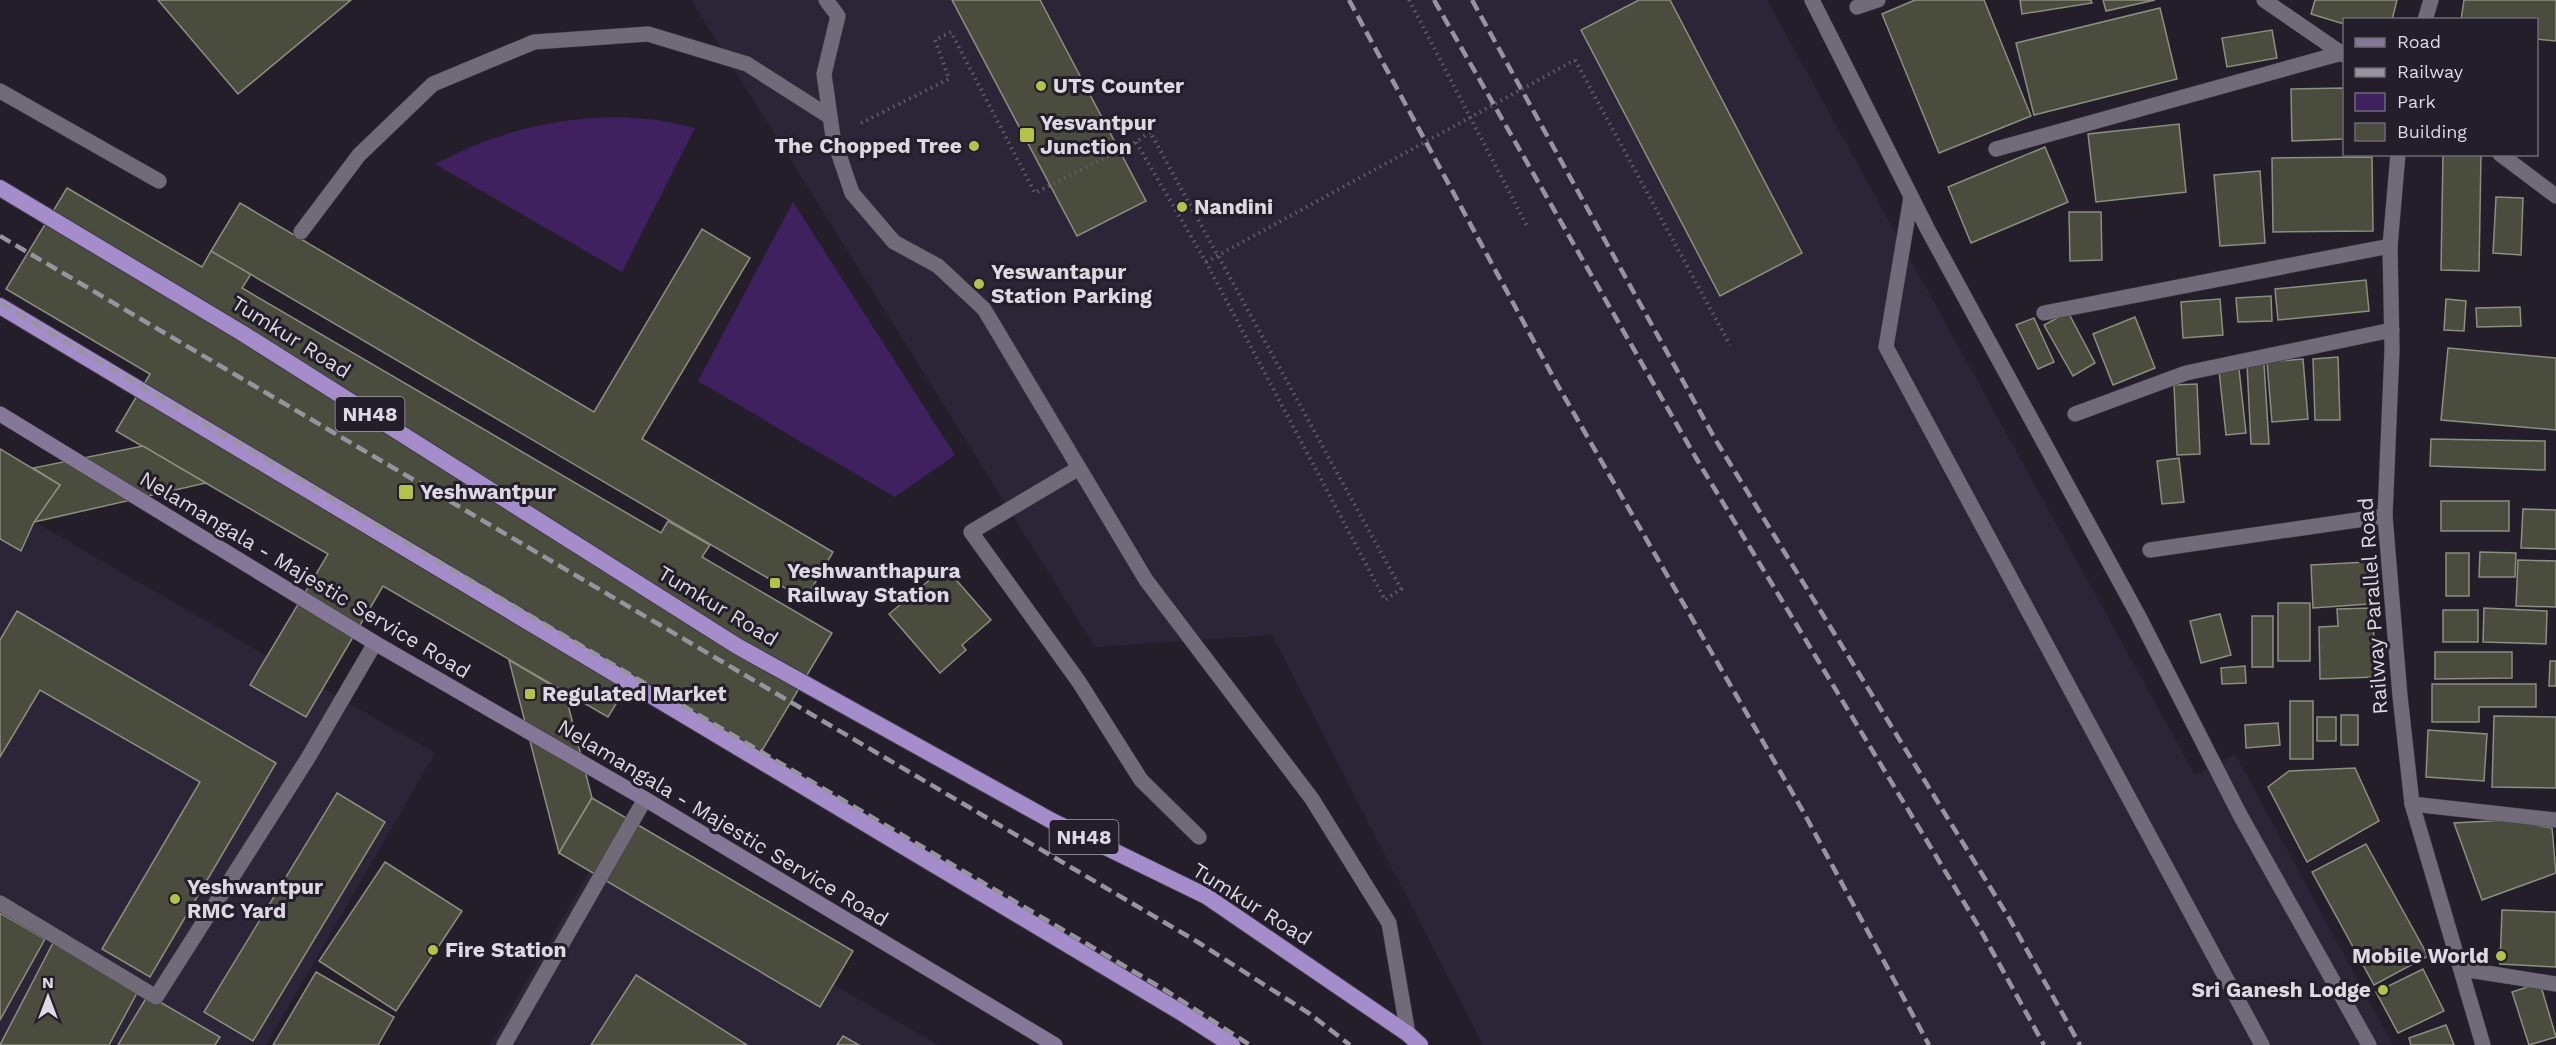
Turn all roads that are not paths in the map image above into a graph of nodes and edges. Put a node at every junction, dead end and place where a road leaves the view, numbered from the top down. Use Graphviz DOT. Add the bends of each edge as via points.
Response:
graph roads {
  1 [pos="826,0"];
  2 [pos="1812,0"];
  3 [pos="1878,0"];
  4 [pos="2264,0"];
  5 [pos="2431,0"];
  6 [pos="1857,7"];
  7 [pos="2426,18"];
  8 [pos="2343,54"];
  9 [pos="0,91"];
  10 [pos="830,117"];
  11 [pos="1996,149"];
  12 [pos="2398,156"];
  13 [pos="2503,156"];
  14 [pos="159,180"];
  15 [pos="0,188"];
  16 [pos="2556,196"];
  17 [pos="1911,198"];
  18 [pos="301,232"];
  19 [pos="2390,246"];
  20 [pos="0,306"];
  21 [pos="2044,314"];
  22 [pos="2391,330"];
  23 [pos="0,414"];
  24 [pos="2075,414"];
  25 [pos="1080,468"];
  26 [pos="2385,516"];
  27 [pos="2150,550"];
  28 [pos="375,643"];
  29 [pos="645,799"];
  30 [pos="2412,804"];
  31 [pos="2556,820"];
  32 [pos="1199,837"];
  33 [pos="0,903"];
  34 [pos="2462,969"];
  35 [pos="2556,984"];
  36 [pos="1414,1040"];
  37 [pos="504,1045"];
  38 [pos="1055,1045"];
  39 [pos="1232,1045"];
  40 [pos="2262,1045"];
  41 [pos="2369,1045"];
  42 [pos="2483,1045"];
  1 -- 10 [label="street" via="838,16 824,74"];
  2 -- 17 [label="street"];
  3 -- 6 [label="street"];
  4 -- 8 [label="street"];
  5 -- 7 [label="street"];
  8 -- 11 [label="street"];
  9 -- 14 [label="street"];
  10 -- 18 [label="street" via="747,64 648,34 534,42 433,84 359,155"];
  10 -- 25 [label="street" via="852,193 894,242 938,266 984,309"];
  12 -- 19 [label="street, Railway Parallel Road"];
  13 -- 16 [label="street"];
  15 -- 36 [label="highway, Tumkur Road / NH48" via="242,333 737,646 1052,820 1206,896"];
  17 -- 40 [label="street" via="1886,347"];
  17 -- 41 [label="street" via="2138,615 2240,815"];
  19 -- 21 [label="street"];
  19 -- 22 [label="street, Railway Parallel Road"];
  20 -- 39 [label="highway"];
  22 -- 24 [label="street" via="2186,373"];
  22 -- 26 [label="street, Railway Parallel Road"];
  23 -- 28 [label="main road, Nelamangala - Majestic Service Road"];
  25 -- 32 [label="street" via="971,532 1079,682 1141,780"];
  25 -- 36 [label="street" via="1146,580 1312,799 1389,923"];
  26 -- 27 [label="street"];
  26 -- 30 [label="street, Railway Parallel Road"];
  28 -- 29 [label="main road, Nelamangala - Majestic Service Road"];
  28 -- 33 [label="street" via="308,758 156,997"];
  29 -- 37 [label="street"];
  29 -- 38 [label="main road, Nelamangala - Majestic Service Road"];
  30 -- 31 [label="street"];
  30 -- 34 [label="street, Railway Parallel Road"];
  34 -- 35 [label="street"];
  34 -- 42 [label="street, Railway Parallel Road"];
}
